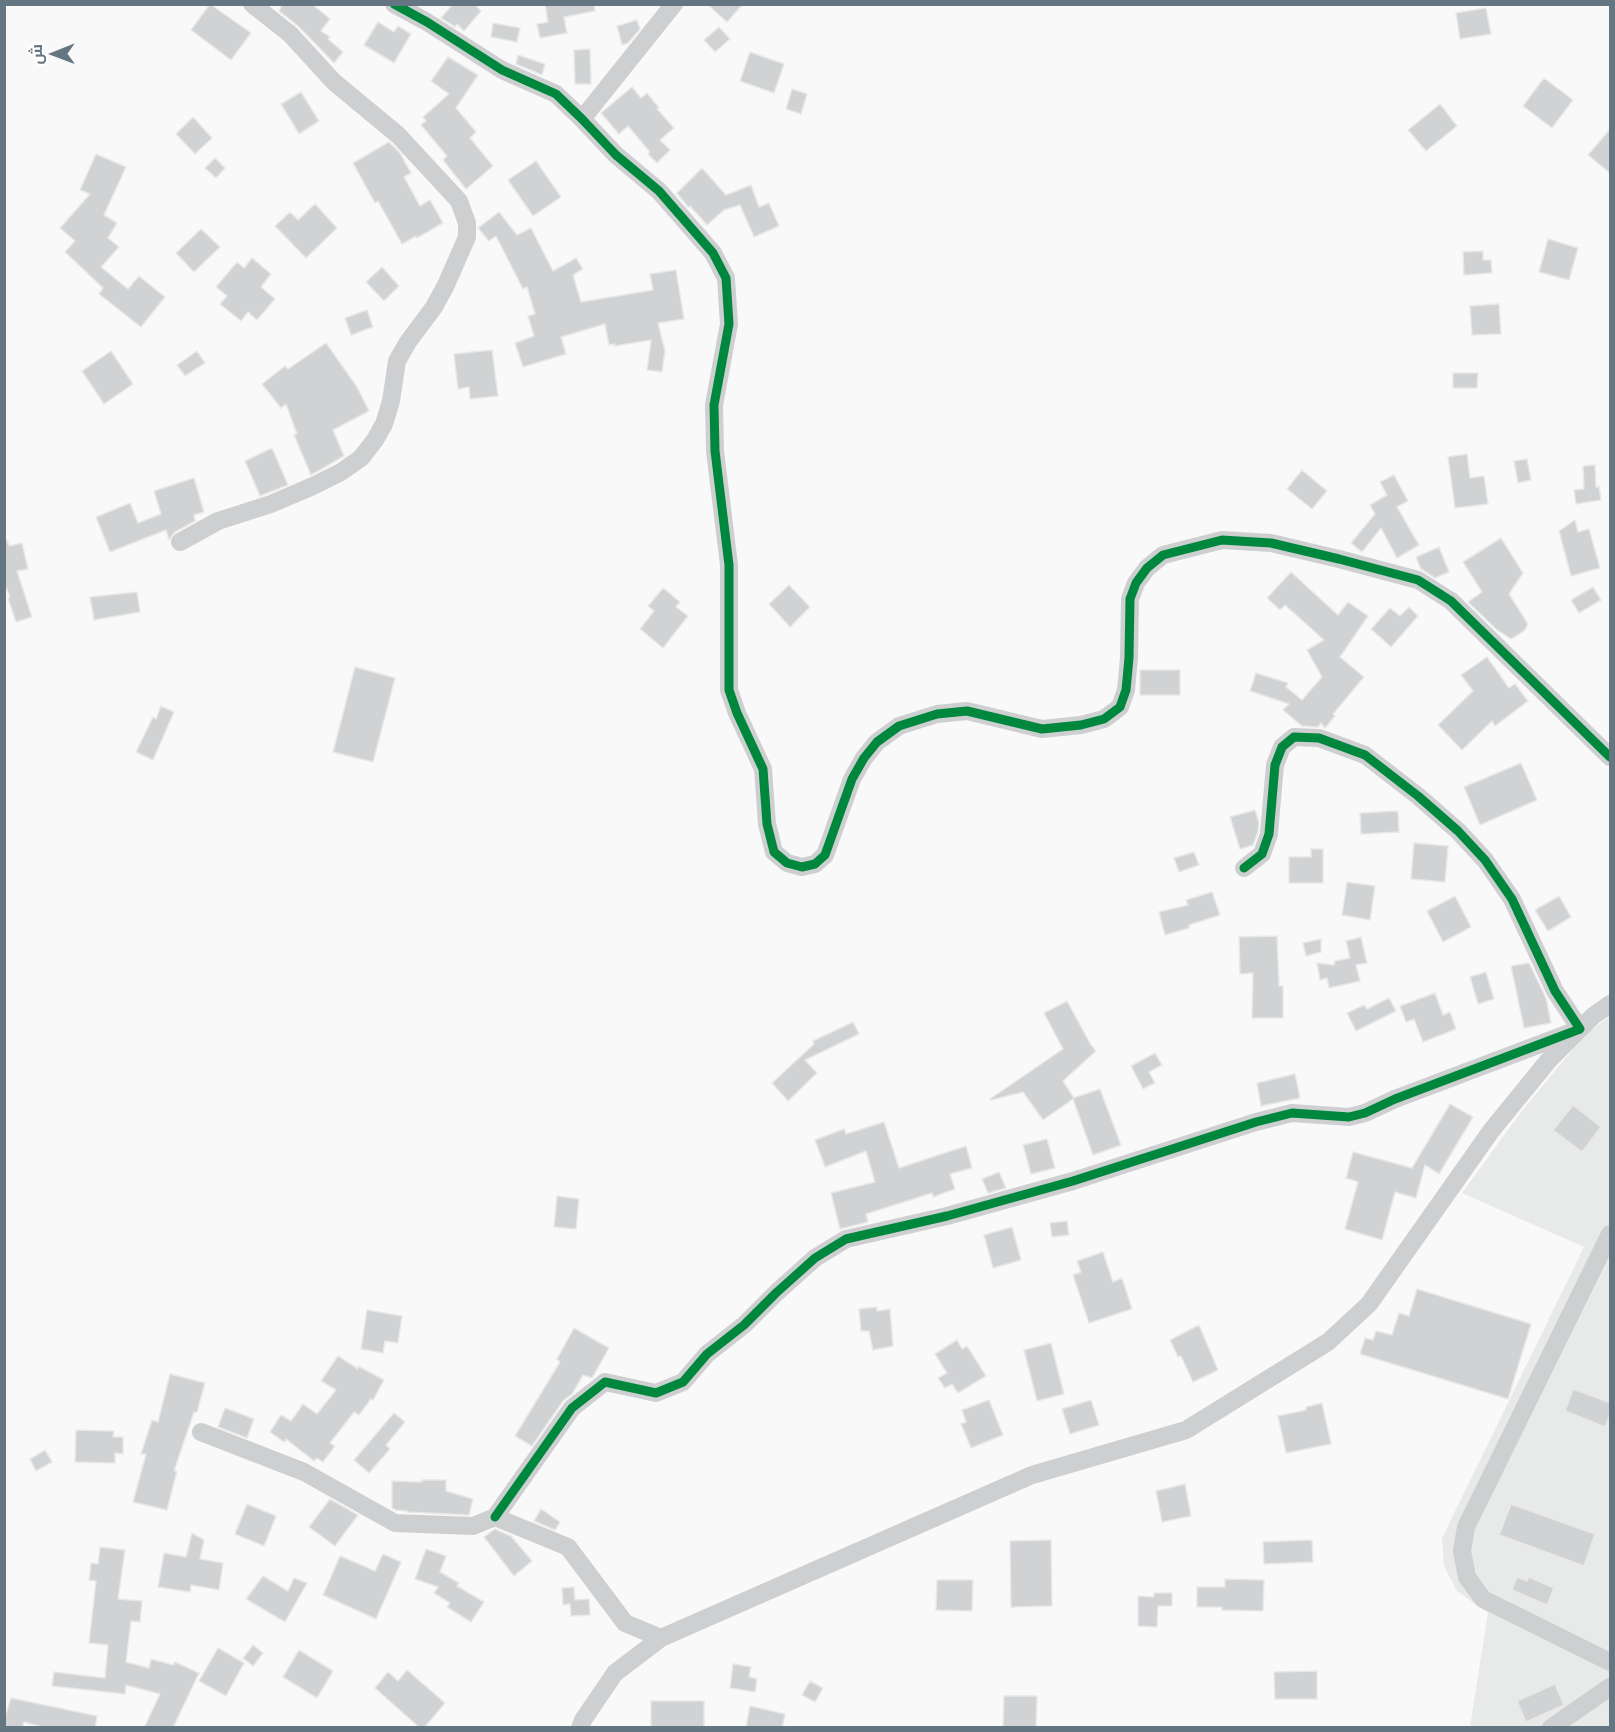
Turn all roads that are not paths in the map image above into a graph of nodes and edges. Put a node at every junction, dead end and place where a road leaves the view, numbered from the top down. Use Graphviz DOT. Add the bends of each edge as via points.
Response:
graph roads {
  1 [pos="252,4"];
  2 [pos="394,4"];
  3 [pos="674,4"];
  4 [pos="582,119"];
  5 [pos="180,542"];
  6 [pos="1611,757"];
  7 [pos="1244,868"];
  8 [pos="1611,1004"];
  9 [pos="1580,1029"];
  10 [pos="1611,1234"];
  11 [pos="201,1432"];
  12 [pos="495,1516"];
  13 [pos="661,1638"];
  14 [pos="1611,1662"];
  15 [pos="1611,1687"];
  16 [pos="580,1728"];
  17 [pos="1551,1728"];
  1 -- 5 [label="street" via="290,34 334,82 398,135 459,201 467,223 467,237 434,307 397,361 384,424 361,458 313,486 272,504 218,520"];
  2 -- 4 [label="street" via="502,70 556,94"];
  3 -- 4 [label="street"];
  4 -- 6 [label="street" via="616,155 659,191 713,253 726,278 729,324 714,405 715,452 729,565 729,690 764,769 767,824 774,852 787,863 802,867 815,864 825,855 852,779 864,758 877,742 899,726 937,714 967,711 1042,729 1104,719 1120,707 1126,690 1130,599 1136,583 1163,555 1222,540 1271,543 1418,580 1451,601"];
  7 -- 9 [label="street" via="1262,854 1269,834 1275,765 1282,747 1294,737 1319,738 1365,755 1458,831 1485,860 1512,899 1554,991"];
  8 -- 9 [label="street"];
  9 -- 12 [label="street" via="1365,1113 1349,1117 1292,1113 1073,1181 846,1239 815,1258 707,1354 683,1382 656,1393 605,1382 572,1408"];
  9 -- 13 [label="street" via="1548,1061 1491,1131 1369,1304 1328,1342 1186,1430 1032,1475"];
  10 -- 14 [label="street" via="1466,1527 1462,1551 1467,1577 1483,1599"];
  11 -- 12 [label="street" via="304,1472 396,1523 473,1526"];
  12 -- 13 [label="street" via="568,1546 625,1623"];
  13 -- 16 [label="street" via="615,1673"];
  15 -- 17 [label="street"];
}
